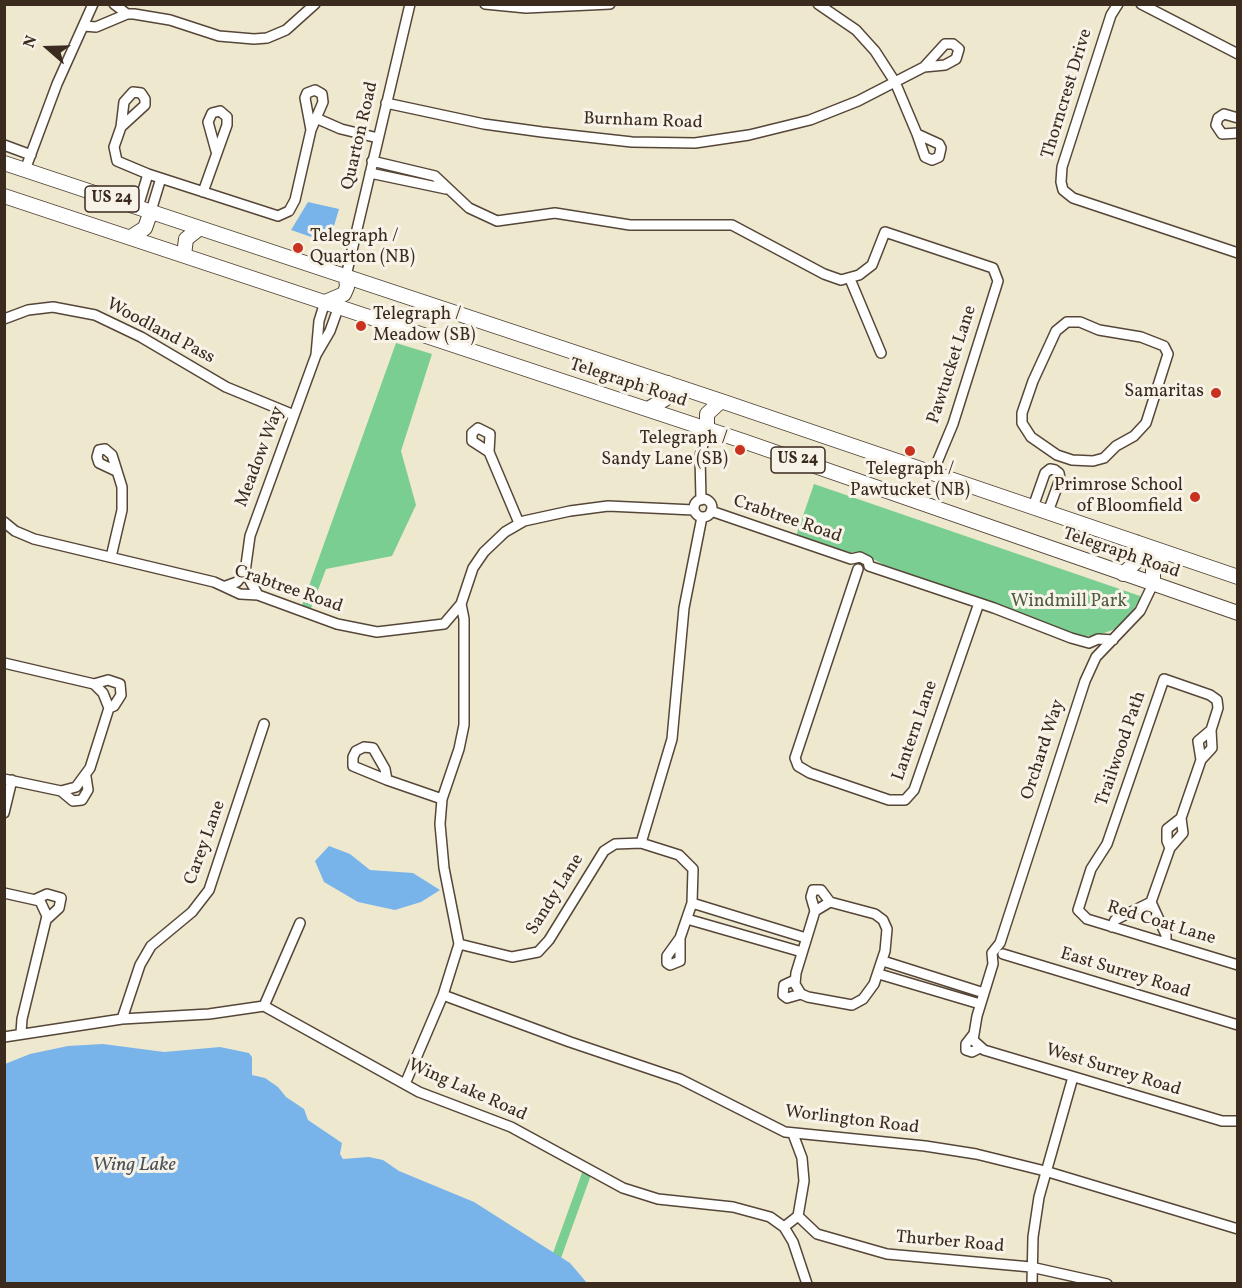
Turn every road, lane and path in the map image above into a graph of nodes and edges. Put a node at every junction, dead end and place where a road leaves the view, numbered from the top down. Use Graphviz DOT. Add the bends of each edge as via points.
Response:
graph roads {
  1 [pos="93,4"];
  2 [pos="114,4"];
  3 [pos="315,4"];
  4 [pos="410,4"];
  5 [pos="485,4"];
  6 [pos="610,4"];
  7 [pos="818,4"];
  8 [pos="1118,4"];
  9 [pos="1141,4"];
  10 [pos="127,14"];
  11 [pos="84,26"];
  12 [pos="1238,54"];
  13 [pos="924,67"];
  14 [pos="895,82"];
  15 [pos="386,103"];
  16 [pos="1238,118"];
  17 [pos="318,119"];
  18 [pos="121,127"];
  19 [pos="311,130"];
  20 [pos="1238,133"];
  21 [pos="917,134"];
  22 [pos="378,138"];
  23 [pos="4,145"];
  24 [pos="216,151"];
  25 [pos="31,155"];
  26 [pos="372,161"];
  27 [pos="4,163"];
  28 [pos="25,170"];
  29 [pos="370,173"];
  30 [pos="148,174"];
  31 [pos="161,178"];
  32 [pos="446,189"];
  33 [pos="203,192"];
  34 [pos="4,196"];
  35 [pos="144,209"];
  36 [pos="200,228"];
  37 [pos="131,237"];
  38 [pos="1238,253"];
  39 [pos="184,255"];
  40 [pos="346,276"];
  41 [pos="850,279"];
  42 [pos="325,302"];
  43 [pos="339,306"];
  44 [pos="4,319"];
  45 [pos="881,353"];
  46 [pos="316,355"];
  47 [pos="668,383"];
  48 [pos="721,401"];
  49 [pos="648,409"];
  50 [pos="294,415"];
  51 [pos="706,429"];
  52 [pos="489,452"];
  53 [pos="1060,456"];
  54 [pos="1054,470"];
  55 [pos="116,471"];
  56 [pos="933,472"];
  57 [pos="701,500"];
  58 [pos="1033,507"];
  59 [pos="694,510"];
  60 [pos="711,511"];
  61 [pos="1048,512"];
  62 [pos="702,517"];
  63 [pos="4,522"];
  64 [pos="519,523"];
  65 [pos="1136,542"];
  66 [pos="1167,553"];
  67 [pos="111,557"];
  68 [pos="851,559"];
  69 [pos="869,566"];
  70 [pos="858,568"];
  71 [pos="245,572"];
  72 [pos="1124,574"];
  73 [pos="1238,577"];
  74 [pos="1153,584"];
  75 [pos="226,586"];
  76 [pos="258,595"];
  77 [pos="979,603"];
  78 [pos="461,604"];
  79 [pos="1238,613"];
  80 [pos="444,624"];
  81 [pos="464,634"];
  82 [pos="1113,640"];
  83 [pos="1089,643"];
  84 [pos="1096,657"];
  85 [pos="4,663"];
  86 [pos="94,684"];
  87 [pos="109,708"];
  88 [pos="264,724"];
  89 [pos="1211,730"];
  90 [pos="1201,760"];
  91 [pos="86,777"];
  92 [pos="8,779"];
  93 [pos="387,780"];
  94 [pos="61,791"];
  95 [pos="442,799"];
  96 [pos="4,813"];
  97 [pos="1181,818"];
  98 [pos="641,843"];
  99 [pos="1170,848"];
  100 [pos="4,893"];
  101 [pos="36,899"];
  102 [pos="830,902"];
  103 [pos="1151,902"];
  104 [pos="692,903"];
  105 [pos="1078,910"];
  106 [pos="815,911"];
  107 [pos="687,919"];
  108 [pos="46,920"];
  109 [pos="300,923"];
  110 [pos="1112,927"];
  111 [pos="680,938"];
  112 [pos="1000,943"];
  113 [pos="1166,943"];
  114 [pos="459,944"];
  115 [pos="804,945"];
  116 [pos="1003,954"];
  117 [pos="1236,961"];
  118 [pos="993,964"];
  119 [pos="881,968"];
  120 [pos="795,980"];
  121 [pos="984,993"];
  122 [pos="801,994"];
  123 [pos="443,995"];
  124 [pos="980,1004"];
  125 [pos="264,1006"];
  126 [pos="122,1019"];
  127 [pos="1238,1025"];
  128 [pos="21,1033"];
  129 [pos="4,1037"];
  130 [pos="976,1042"];
  131 [pos="966,1050"];
  132 [pos="1073,1077"];
  133 [pos="405,1084"];
  134 [pos="1238,1121"];
  135 [pos="793,1134"];
  136 [pos="1046,1171"];
  137 [pos="798,1216"];
  138 [pos="784,1227"];
  139 [pos="1238,1229"];
  140 [pos="1031,1267"];
  141 [pos="807,1284"];
  142 [pos="1032,1284"];
  143 [pos="1107,1284"];
  1 -- 11 [label="street"];
  2 -- 10 [label="street"];
  3 -- 10 [label="street" via="286,30 254,39 229,38 159,17"];
  4 -- 15 [label="street, Quarton Road"];
  5 -- 6 [label="street" via="526,8"];
  7 -- 14 [label="street" via="867,41"];
  8 -- 38 [label="street, Thorncrest Drive" via="1111,15 1062,168 1063,190 1073,198"];
  9 -- 12 [label="street"];
  10 -- 11 [label="street" via="96,27"];
  11 -- 25 [label="street"];
  13 -- 14 [label="street, Burnham Road"];
  14 -- 15 [label="street, Burnham Road" via="810,120 759,133 695,142 632,142 542,132"];
  14 -- 21 [label="street"];
  15 -- 22 [label="street, Quarton Road"];
  16 -- 20 [label="street" via="1224,114 1216,123 1222,134"];
  17 -- 19 [label="street"];
  17 -- 19 [label="street" via="323,98 319,91 311,90 305,104"];
  17 -- 22 [label="street"];
  18 -- 30 [label="street" via="114,156 124,166"];
  19 -- 33 [label="street" via="293,205 284,214 272,215"];
  22 -- 26 [label="street, Quarton Road"];
  23 -- 25 [label="street"];
  24 -- 33 [label="street"];
  25 -- 28 [label="street"];
  26 -- 29 [label="street, Quarton Road"];
  26 -- 32 [label="street" via="435,176"];
  27 -- 28 [label="highway, Telegraph Road / US 24"];
  28 -- 35 [label="highway, Telegraph Road / US 24"];
  29 -- 32 [label="street"];
  29 -- 40 [label="street, Quarton Road"];
  30 -- 31 [label="street"];
  30 -- 35 [label="street"];
  31 -- 33 [label="street"];
  31 -- 35 [label="street"];
  32 -- 41 [label="street" via="481,216 497,221 555,213 630,225 732,225 824,274"];
  34 -- 37 [label="highway, Telegraph Road / US 24"];
  35 -- 36 [label="highway, Telegraph Road / US 24"];
  35 -- 37 [label="highway" via="145,228"];
  36 -- 39 [label="highway" via="186,238"];
  36 -- 40 [label="highway, Telegraph Road / US 24"];
  37 -- 39 [label="highway, Telegraph Road / US 24"];
  39 -- 42 [label="highway, Telegraph Road / US 24"];
  40 -- 42 [label="highway" via="344,294"];
  40 -- 47 [label="highway, Telegraph Road / US 24"];
  41 -- 45 [label="street"];
  41 -- 56 [label="street, Pawtucket Lane" via="872,264 885,232 993,268 998,281 953,424"];
  42 -- 43 [label="highway, Telegraph Road / US 24"];
  42 -- 46 [label="street, Meadow Way"];
  43 -- 46 [label="street, Meadow Way"];
  43 -- 49 [label="highway, Telegraph Road / US 24"];
  44 -- 50 [label="street, Woodland Pass" via="42,308 86,312 141,337 237,393"];
  46 -- 50 [label="street, Meadow Way"];
  47 -- 48 [label="highway, Telegraph Road / US 24"];
  47 -- 49 [label="highway" via="665,399"];
  48 -- 51 [label="highway" via="707,414"];
  48 -- 56 [label="highway, Telegraph Road / US 24"];
  49 -- 51 [label="highway, Telegraph Road / US 24"];
  50 -- 71 [label="street, Meadow Way" via="253,525"];
  51 -- 57 [label="street" via="700,456"];
  51 -- 72 [label="highway, Telegraph Road / US 24"];
  52 -- 64 [label="street"];
  53 -- 53 [label="street" via="1088,462 1098,460 1139,431 1148,417 1167,359 1164,346 1080,322 1067,322 1059,327 1033,381 1022,418 1031,437"];
  53 -- 54 [label="street"];
  54 -- 58 [label="street" via="1046,473"];
  54 -- 61 [label="street" via="1060,479"];
  55 -- 67 [label="street" via="123,498"];
  56 -- 58 [label="highway, Telegraph Road / US 24"];
  57 -- 59 [label="street" via="695,503"];
  57 -- 60 [label="street" via="710,503"];
  58 -- 61 [label="highway, Telegraph Road / US 24"];
  59 -- 62 [label="street"];
  59 -- 64 [label="street" via="608,506"];
  60 -- 62 [label="street"];
  60 -- 68 [label="street, Crabtree Road"];
  61 -- 65 [label="highway, Telegraph Road / US 24"];
  62 -- 98 [label="street" via="684,608 672,739"];
  63 -- 67 [label="street, Crabtree Road" via="34,539"];
  64 -- 78 [label="street" via="497,538 477,560"];
  65 -- 66 [label="highway, Telegraph Road / US 24"];
  65 -- 72 [label="highway" via="1138,560"];
  66 -- 73 [label="highway, Telegraph Road / US 24"];
  66 -- 74 [label="highway" via="1153,566"];
  67 -- 75 [label="street, Crabtree Road"];
  68 -- 69 [label="street, Crabtree Road" via="860,557"];
  68 -- 70 [label="street, Crabtree Road"];
  69 -- 70 [label="street, Crabtree Road"];
  69 -- 77 [label="street, Crabtree Road"];
  70 -- 77 [label="street, Lantern Lane" via="793,765 889,801 907,803 914,790"];
  71 -- 75 [label="street" via="237,582"];
  71 -- 76 [label="street"];
  72 -- 74 [label="highway, Telegraph Road / US 24"];
  74 -- 79 [label="highway, Telegraph Road / US 24"];
  74 -- 82 [label="street, Orchard Way" via="1140,611"];
  75 -- 76 [label="street, Crabtree Road" via="246,596"];
  76 -- 80 [label="street, Crabtree Road" via="359,630 401,631"];
  77 -- 83 [label="street, Crabtree Road"];
  78 -- 80 [label="street"];
  78 -- 81 [label="street"];
  80 -- 81 [label="street"];
  81 -- 95 [label="street" via="464,725"];
  82 -- 83 [label="street, Crabtree Road"];
  82 -- 84 [label="street, Orchard Way"];
  83 -- 84 [label="street"];
  84 -- 112 [label="street, Orchard Way" via="1055,768"];
  85 -- 86 [label="street"];
  86 -- 87 [label="street"];
  86 -- 87 [label="street" via="108,680 120,684 121,695"];
  87 -- 91 [label="street"];
  88 -- 126 [label="street, Carey Lane" via="209,890 192,912 151,946"];
  89 -- 90 [label="street, Trailwood Path" via="1212,748"];
  89 -- 90 [label="street, Trailwood Path" via="1198,741"];
  89 -- 105 [label="street, Trailwood Path" via="1218,708 1214,697 1164,679 1107,844 1091,869"];
  90 -- 97 [label="street, Trailwood Path"];
  91 -- 94 [label="street" via="75,787"];
  91 -- 94 [label="street" via="88,790 82,800 72,801"];
  92 -- 94 [label="street"];
  92 -- 96 [label="street"];
  93 -- 95 [label="street"];
  95 -- 114 [label="street" via="442,852"];
  97 -- 99 [label="street, Trailwood Path" via="1183,833"];
  97 -- 99 [label="street, Trailwood Path" via="1167,829"];
  98 -- 104 [label="street" via="679,855 693,869"];
  98 -- 114 [label="street, Sandy Lane" via="624,842 604,851 538,952 512,957"];
  99 -- 103 [label="street, Trailwood Path"];
  100 -- 101 [label="street"];
  101 -- 108 [label="street" via="45,908"];
  101 -- 108 [label="street" via="47,894 61,898 59,908"];
  102 -- 106 [label="street"];
  102 -- 106 [label="street" via="823,891 813,890"];
  102 -- 119 [label="street" via="883,920 887,934"];
  103 -- 110 [label="street" via="1115,920"];
  103 -- 113 [label="street"];
  104 -- 107 [label="street"];
  104 -- 115 [label="street"];
  105 -- 110 [label="street, Red Coat Lane" via="1087,919"];
  106 -- 115 [label="street"];
  107 -- 111 [label="street"];
  107 -- 115 [label="street"];
  108 -- 128 [label="street"];
  109 -- 125 [label="street"];
  110 -- 113 [label="street, Red Coat Lane"];
  112 -- 116 [label="street"];
  112 -- 118 [label="street, Orchard Way" via="992,953"];
  113 -- 117 [label="street, Red Coat Lane"];
  114 -- 123 [label="street"];
  115 -- 120 [label="street"];
  116 -- 118 [label="street, Orchard Way"];
  116 -- 127 [label="street, East Surrey Road"];
  118 -- 121 [label="street, Orchard Way"];
  119 -- 121 [label="street"];
  119 -- 122 [label="street" via="867,996 852,1005"];
  119 -- 124 [label="street"];
  120 -- 122 [label="street"];
  120 -- 122 [label="street" via="784,985 783,995 787,998"];
  121 -- 124 [label="street, Orchard Way"];
  123 -- 133 [label="street"];
  123 -- 135 [label="street, Worlington Road" via="680,1079"];
  124 -- 130 [label="street, Orchard Way"];
  125 -- 126 [label="street"];
  125 -- 133 [label="street, Wing Lake Road"];
  126 -- 128 [label="street"];
  128 -- 129 [label="street"];
  130 -- 131 [label="street, Orchard Way" via="966,1044"];
  130 -- 131 [label="street, West Surrey Road" via="972,1052"];
  130 -- 132 [label="street, West Surrey Road"];
  132 -- 134 [label="street, West Surrey Road" via="1222,1121"];
  132 -- 136 [label="street"];
  133 -- 138 [label="street, Wing Lake Road" via="511,1127 632,1192 667,1201 745,1209 770,1217"];
  135 -- 136 [label="street, Worlington Road" via="943,1148"];
  135 -- 137 [label="street" via="805,1174"];
  136 -- 139 [label="street, Worlington Road"];
  136 -- 140 [label="street" via="1035,1218"];
  137 -- 138 [label="street"];
  137 -- 140 [label="street, Thurber Road" via="817,1234 887,1254"];
  138 -- 141 [label="street" via="798,1253"];
  140 -- 142 [label="street"];
  140 -- 143 [label="street, Thurber Road"];
}
